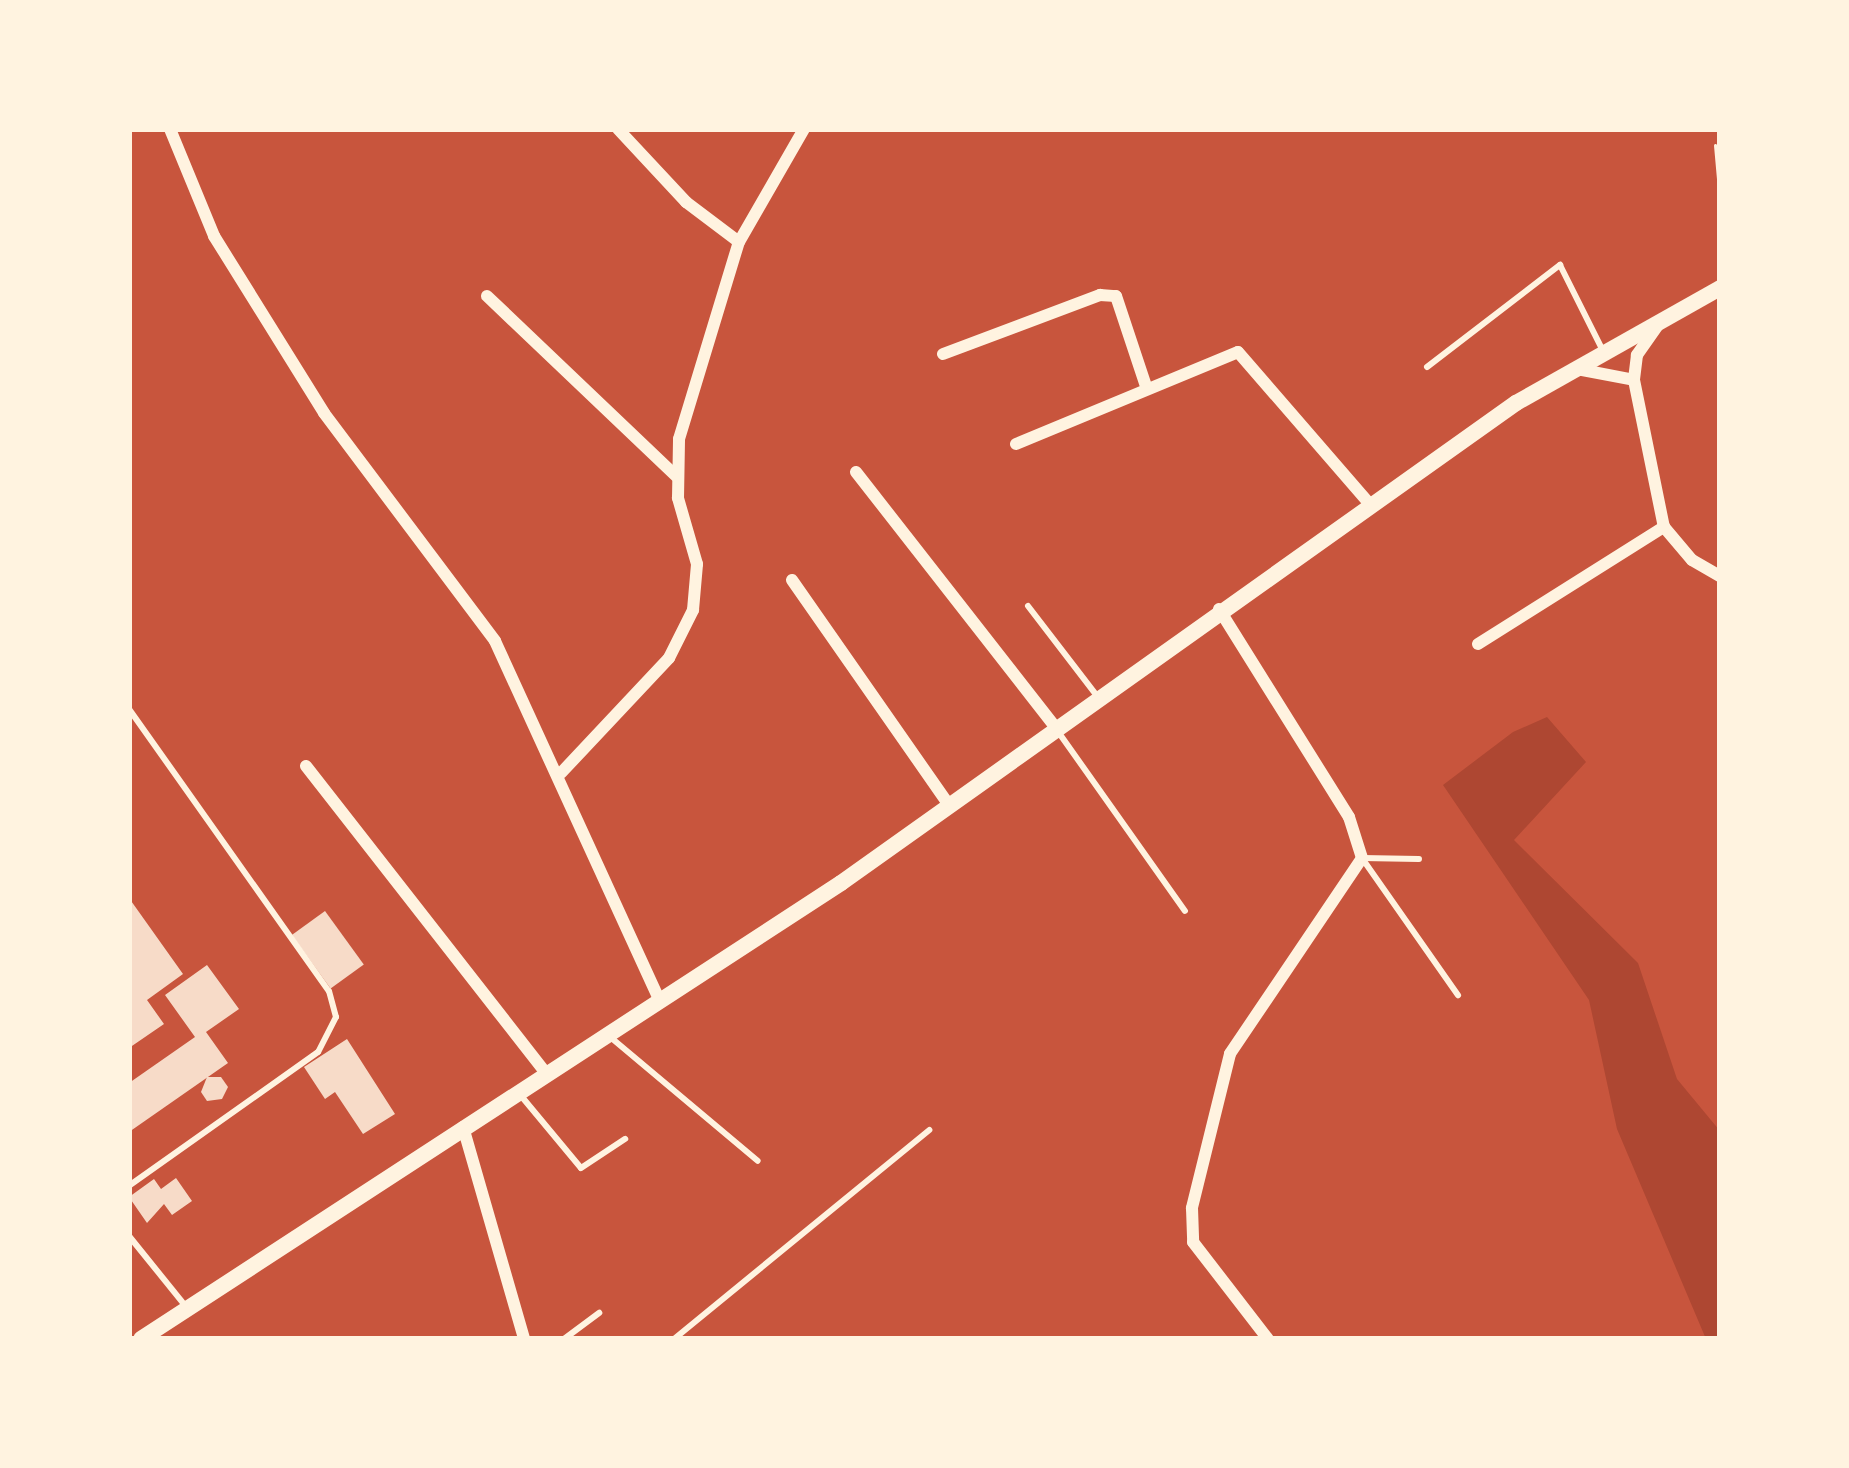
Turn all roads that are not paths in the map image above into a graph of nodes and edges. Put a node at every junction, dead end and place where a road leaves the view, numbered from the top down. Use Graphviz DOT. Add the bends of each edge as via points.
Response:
graph roads {
  1 [pos="170,129"];
  2 [pos="618,129"];
  3 [pos="804,129"];
  4 [pos="739,242"];
  5 [pos="1720,288"];
  6 [pos="487,296"];
  7 [pos="1666,314"];
  8 [pos="1603,350"];
  9 [pos="943,354"];
  10 [pos="1427,367"];
  11 [pos="1568,371"];
  12 [pos="1634,380"];
  13 [pos="1147,389"];
  14 [pos="1016,444"];
  15 [pos="856,472"];
  16 [pos="676,476"];
  17 [pos="1369,503"];
  18 [pos="1664,527"];
  19 [pos="1720,576"];
  20 [pos="792,580"];
  21 [pos="1028,606"];
  22 [pos="1219,608"];
  23 [pos="1478,644"];
  24 [pos="1097,696"];
  25 [pos="129,709"];
  26 [pos="1055,727"];
  27 [pos="306,766"];
  28 [pos="561,773"];
  29 [pos="949,805"];
  30 [pos="1362,858"];
  31 [pos="1419,859"];
  32 [pos="1185,911"];
  33 [pos="1458,995"];
  34 [pos="660,1001"];
  35 [pos="608,1035"];
  36 [pos="547,1074"];
  37 [pos="518,1092"];
  38 [pos="462,1125"];
  39 [pos="928,1130"];
  40 [pos="625,1139"];
  41 [pos="758,1161"];
  42 [pos="129,1186"];
  43 [pos="129,1236"];
  44 [pos="188,1308"];
  45 [pos="598,1313"];
  46 [pos="141,1339"];
  47 [pos="524,1339"];
  48 [pos="564,1339"];
  49 [pos="674,1339"];
  50 [pos="1268,1339"];
  1 -- 28 [label="street" via="214,236 324,413 454,578"];
  2 -- 4 [label="street" via="686,202"];
  3 -- 4 [label="street"];
  4 -- 16 [label="street" via="706,330"];
  5 -- 7 [label="main road"];
  6 -- 16 [label="street"];
  7 -- 8 [label="main road"];
  7 -- 12 [label="street" via="1637,356"];
  8 -- 10 [label="lane" via="1560,265"];
  8 -- 11 [label="main road"];
  9 -- 13 [label="street" via="1115,296"];
  11 -- 12 [label="street" via="1610,370"];
  11 -- 17 [label="main road"];
  12 -- 18 [label="street"];
  13 -- 14 [label="street"];
  13 -- 17 [label="street" via="1246,354"];
  15 -- 26 [label="street"];
  16 -- 28 [label="street" via="697,563 693,610 668,658"];
  17 -- 22 [label="main road"];
  18 -- 19 [label="street" via="1692,560"];
  18 -- 23 [label="street"];
  20 -- 29 [label="street"];
  21 -- 24 [label="lane"];
  22 -- 24 [label="main road"];
  22 -- 30 [label="street" via="1342,804"];
  24 -- 26 [label="main road"];
  25 -- 42 [label="lane" via="329,991 336,1017 318,1052"];
  26 -- 29 [label="main road"];
  26 -- 32 [label="lane"];
  27 -- 36 [label="street"];
  28 -- 34 [label="street"];
  29 -- 34 [label="main road"];
  30 -- 31 [label="lane"];
  30 -- 33 [label="lane"];
  30 -- 50 [label="street" via="1230,1054 1192,1208 1193,1242"];
  34 -- 35 [label="main road"];
  35 -- 36 [label="main road"];
  35 -- 41 [label="lane"];
  36 -- 37 [label="main road"];
  37 -- 38 [label="main road"];
  37 -- 40 [label="lane" via="581,1168"];
  38 -- 44 [label="main road"];
  38 -- 47 [label="street"];
  39 -- 49 [label="lane"];
  43 -- 44 [label="lane"];
  44 -- 46 [label="main road"];
  45 -- 48 [label="lane"];
}
